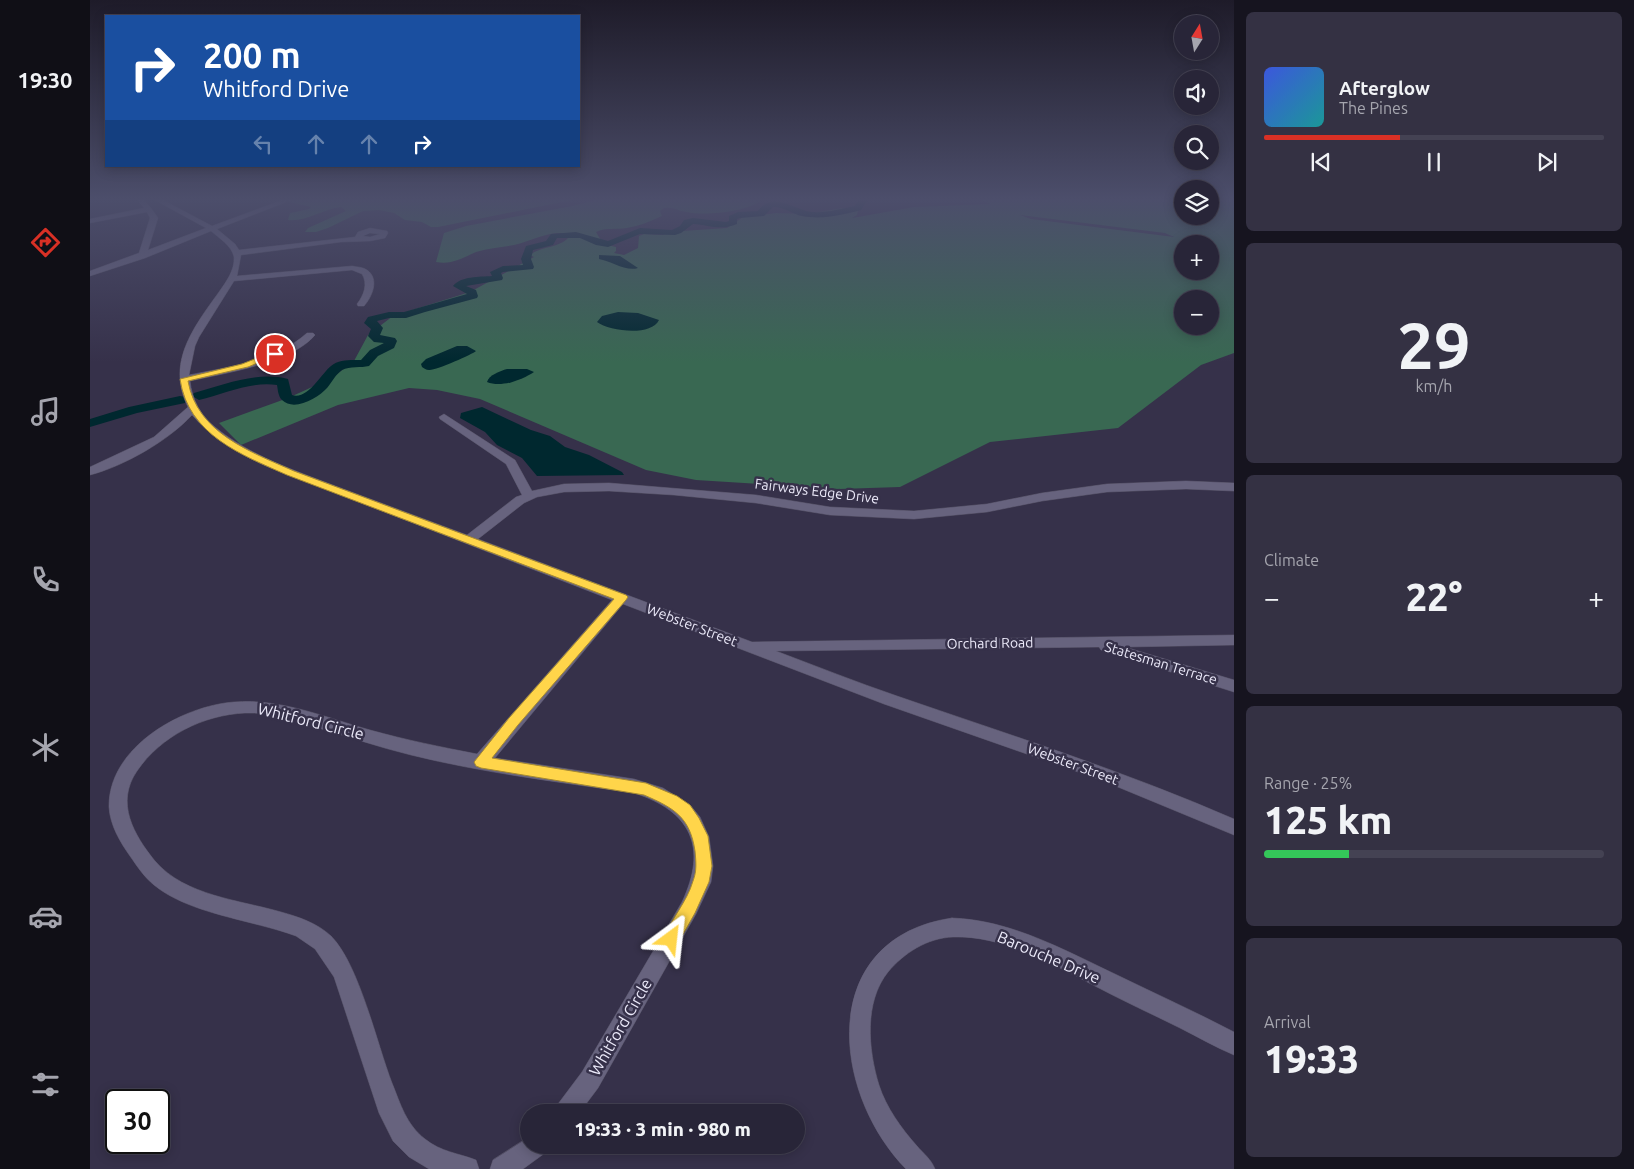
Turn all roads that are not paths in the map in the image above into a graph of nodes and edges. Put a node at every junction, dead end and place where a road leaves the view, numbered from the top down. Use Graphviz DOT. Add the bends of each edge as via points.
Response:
graph roads {
  1 [pos="237,253"];
  2 [pos="149,254"];
  3 [pos="142,256"];
  4 [pos="90,274"];
  5 [pos="231,279"];
  6 [pos="361,304"];
  7 [pos="310,335"];
  8 [pos="184,379"];
  9 [pos="193,408"];
  10 [pos="444,417"];
  11 [pos="90,471"];
  12 [pos="1234,487"];
  13 [pos="529,496"];
  14 [pos="469,540"];
  15 [pos="622,597"];
  16 [pos="1234,640"];
  17 [pos="1089,642"];
  18 [pos="747,646"];
  19 [pos="1234,686"];
  20 [pos="481,762"];
  21 [pos="1234,827"];
  22 [pos="1234,1044"];
  23 [pos="572,1104"];
  24 [pos="523,1154"];
  25 [pos="467,1169"];
  26 [pos="499,1169"];
  27 [pos="923,1169"];
  1 -- 5 [label="street, Webster Street"];
  2 -- 3 [label="street"];
  3 -- 4 [label="street"];
  5 -- 6 [label="street" via="321,270 344,277 356,275 360,270 366,274 368,282 368,294"];
  5 -- 8 [label="street, Webster Street" via="191,343 184,363"];
  7 -- 8 [label="street" via="288,350 245,366"];
  8 -- 9 [label="street, Webster Street" via="186,395"];
  9 -- 11 [label="street" via="177,427 158,440"];
  9 -- 14 [label="street, Webster Street" via="201,420 224,440 264,462"];
  10 -- 13 [label="street" via="511,462"];
  12 -- 13 [label="street, Fairways Edge Drive" via="1168,485 1106,488 987,508 914,515 838,511 649,489 564,488"];
  13 -- 14 [label="street, Fairways Edge Drive" via="509,507"];
  14 -- 15 [label="street, Webster Street"];
  15 -- 18 [label="street, Webster Street"];
  15 -- 20 [label="street"];
  16 -- 17 [label="street, Orchard Road"];
  17 -- 18 [label="street, Orchard Road"];
  17 -- 19 [label="street, Statesman Terrace"];
  18 -- 21 [label="street, Webster Street" via="1153,793"];
  20 -- 23 [label="street, Whitford Circle" via="657,793 684,810 694,822 704,850 701,882 689,908 590,1080"];
  20 -- 25 [label="street, Whitford Circle" via="411,748 271,708 228,708 191,718 156,739 130,768 117,797 118,815 126,834 147,866 163,881 186,893 297,926 320,938 350,991 396,1124 408,1140 431,1158"];
  22 -- 27 [label="street, Barouche Drive" via="1084,970 1004,936 965,927 946,928 915,938 889,956 867,985 861,1007 860,1035 864,1073 878,1113 908,1155"];
  24 -- 26 [label="street"];
}
